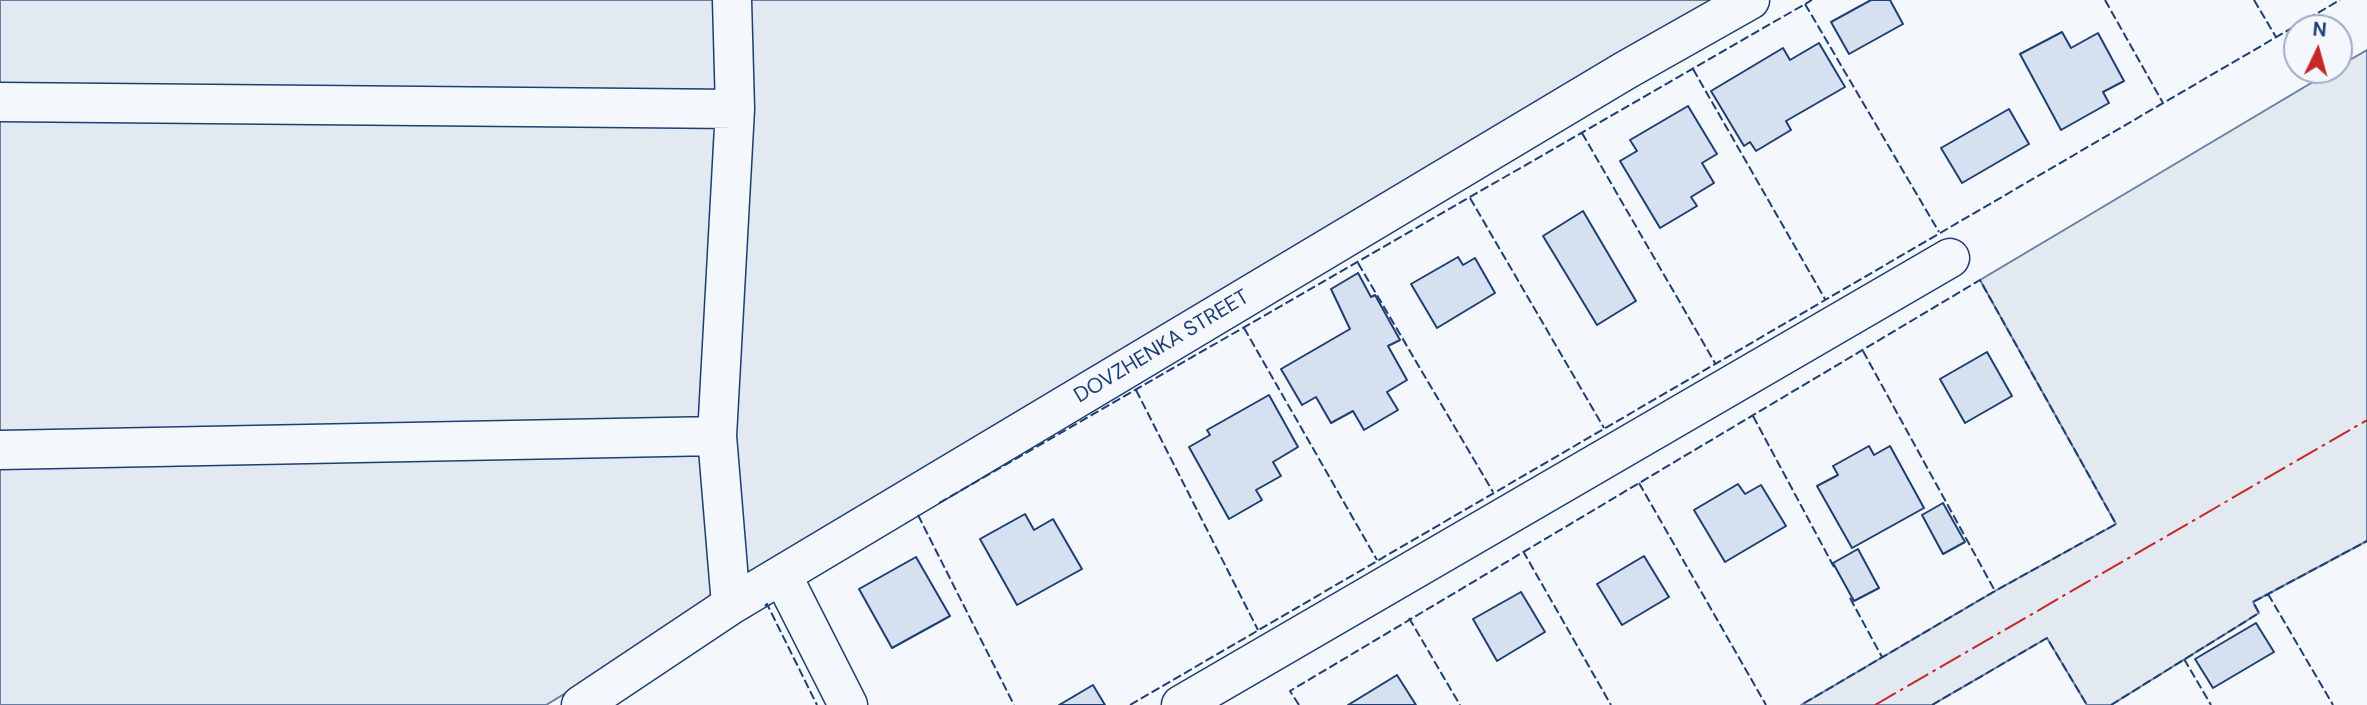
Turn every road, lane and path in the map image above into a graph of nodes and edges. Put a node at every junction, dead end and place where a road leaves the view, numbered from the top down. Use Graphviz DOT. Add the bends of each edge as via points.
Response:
graph roads {
  1 [pos="732,0"];
  2 [pos="1750,0"];
  3 [pos="0,102"];
  4 [pos="735,109"];
  5 [pos="1950,258"];
  6 [pos="717,436"];
  7 [pos="0,450"];
  8 [pos="782,575"];
  9 [pos="731,605"];
  10 [pos="581,705"];
  11 [pos="848,705"];
  12 [pos="1181,705"];
  1 -- 4 [label="street"];
  2 -- 8 [label="street, DOVZHENKA STREET"];
  3 -- 4 [label="street"];
  4 -- 6 [label="street"];
  5 -- 12 [label="street"];
  6 -- 7 [label="street"];
  6 -- 9 [label="street"];
  8 -- 9 [label="street, DOVZHENKA STREET"];
  8 -- 11 [label="street"];
  9 -- 10 [label="street, DOVZHENKA STREET"];
}
